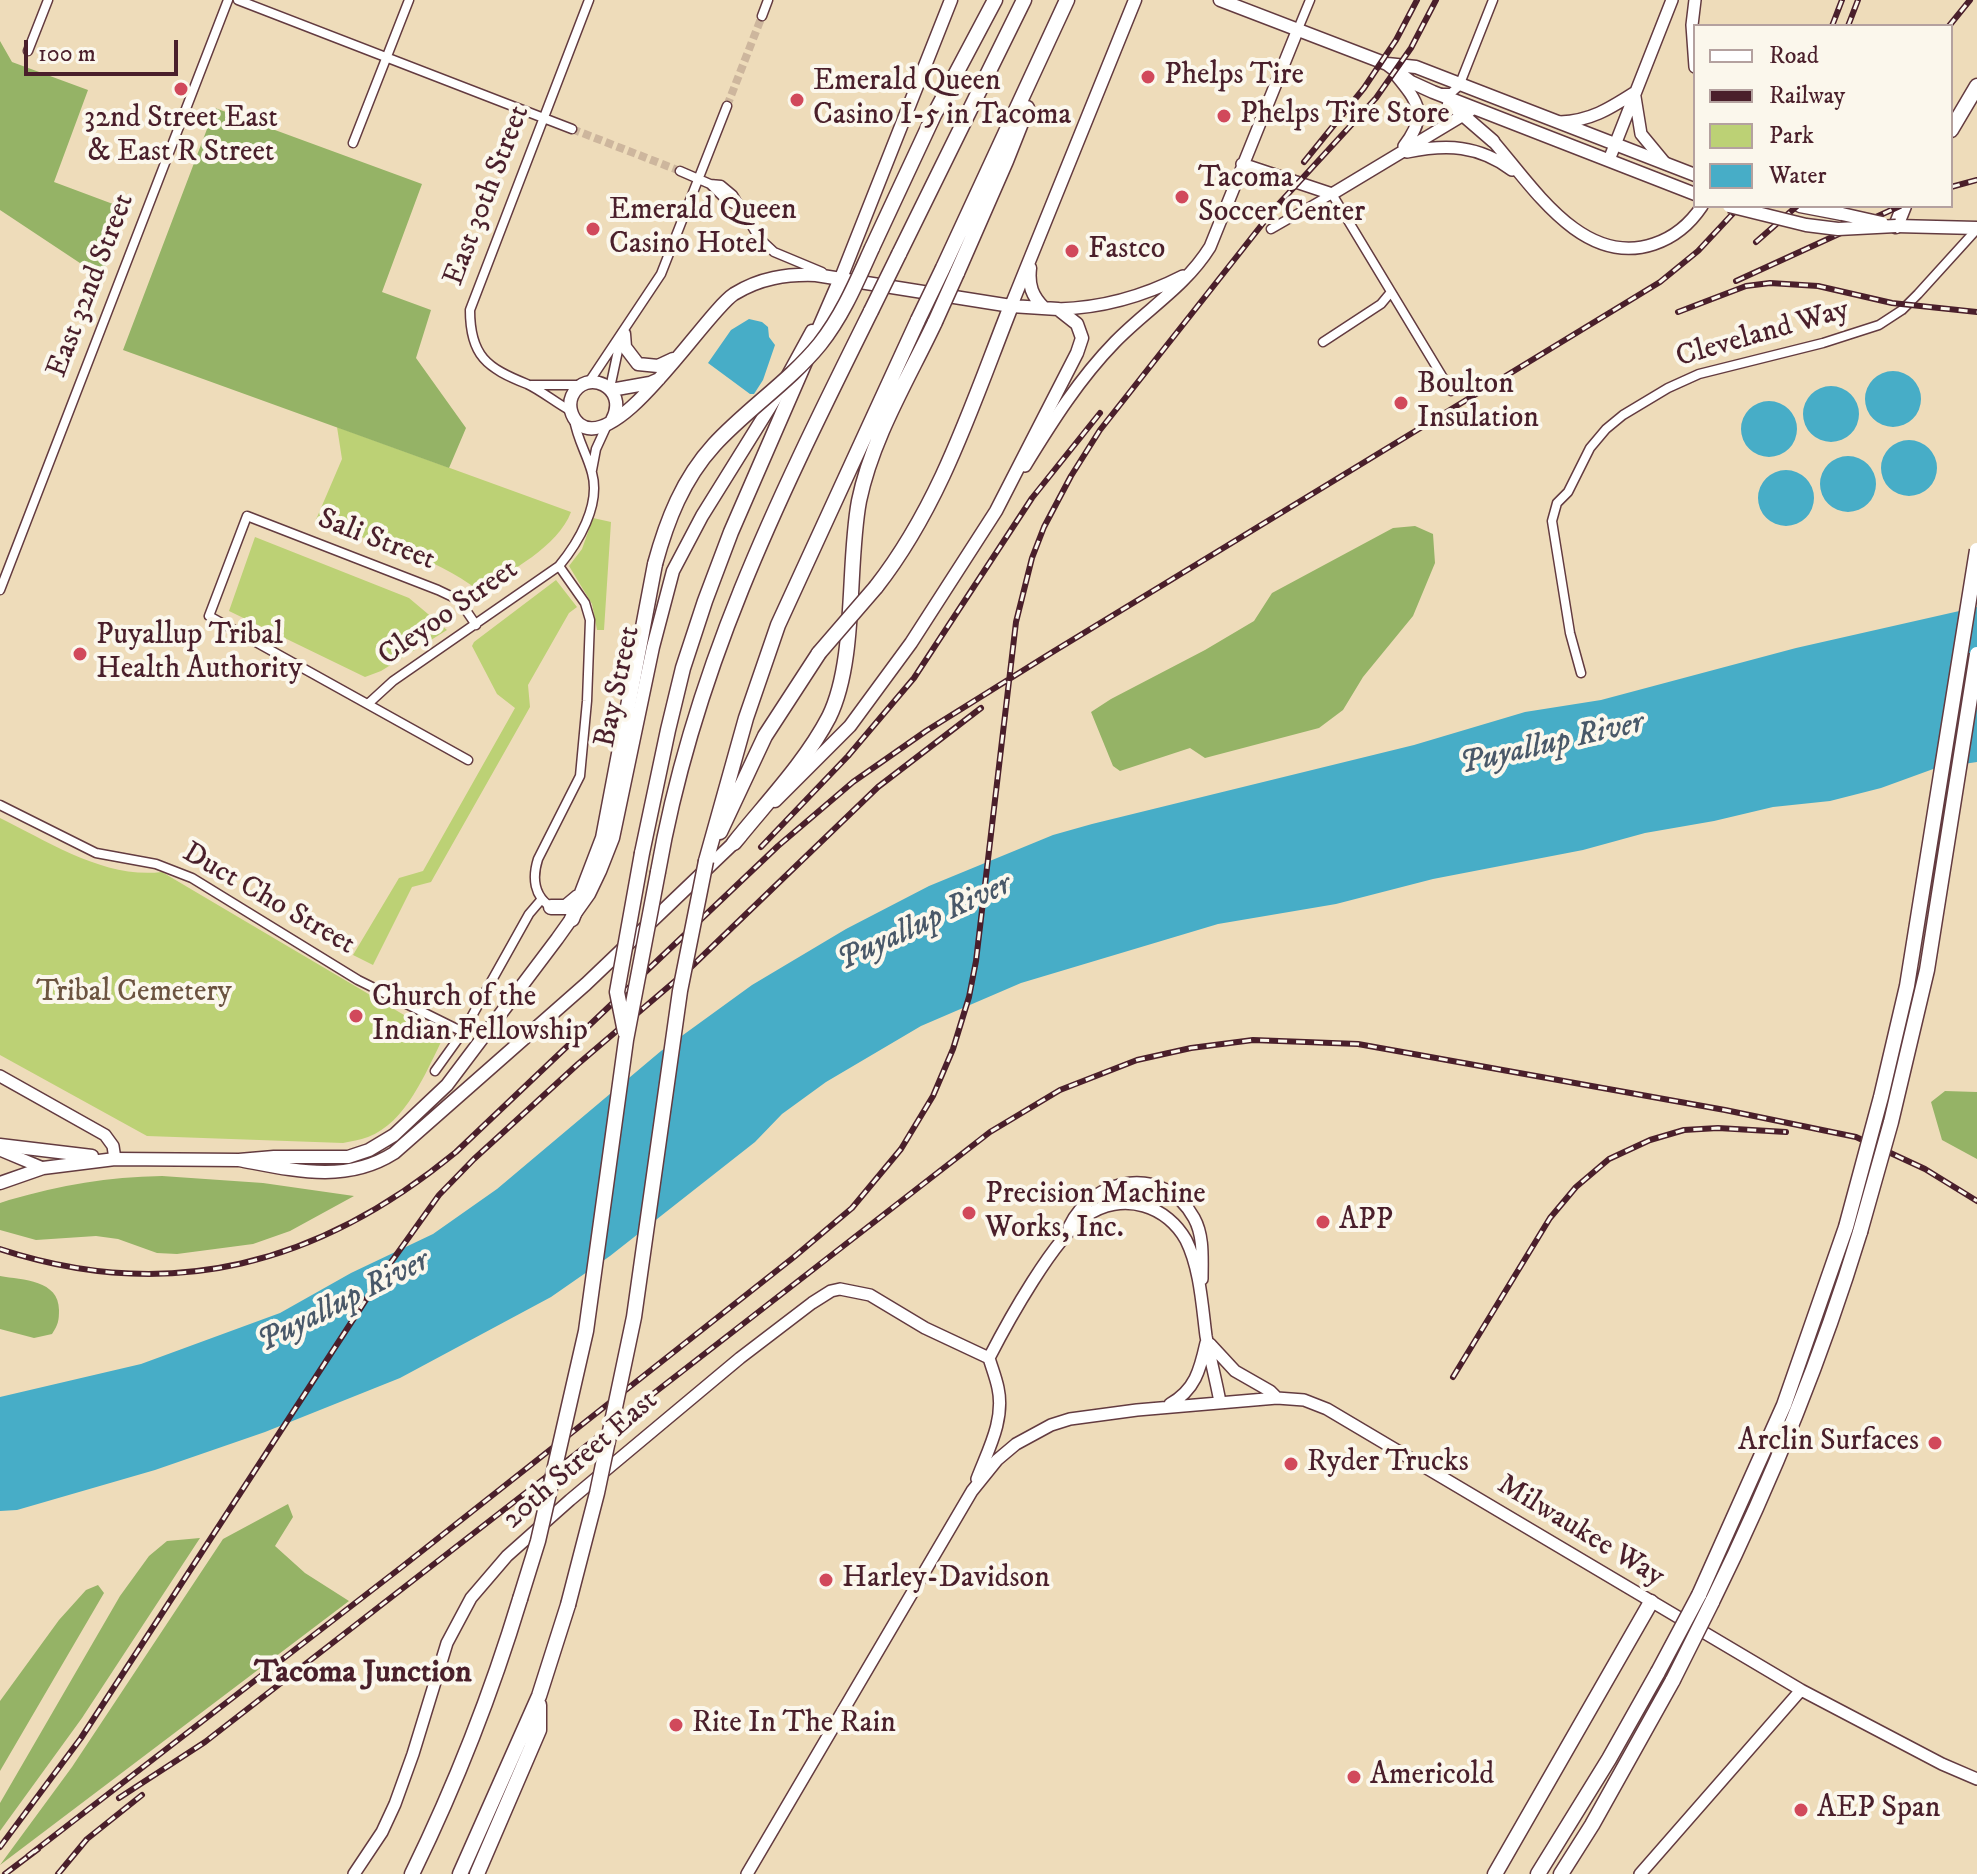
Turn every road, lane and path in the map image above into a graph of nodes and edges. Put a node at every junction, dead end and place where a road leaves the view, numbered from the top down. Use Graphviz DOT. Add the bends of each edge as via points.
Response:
graph roads {
  1 [pos="48,0"];
  2 [pos="228,0"];
  3 [pos="238,0"];
  4 [pos="409,0"];
  5 [pos="589,0"];
  6 [pos="768,0"];
  7 [pos="951,0"];
  8 [pos="995,0"];
  9 [pos="1024,0"];
  10 [pos="1067,0"];
  11 [pos="1135,0"];
  12 [pos="1220,0"];
  13 [pos="1310,0"];
  14 [pos="1493,0"];
  15 [pos="1672,0"];
  16 [pos="1695,0"];
  17 [pos="762,16"];
  18 [pos="1298,29"];
  19 [pos="1693,39"];
  20 [pos="28,51"];
  21 [pos="386,59"];
  22 [pos="1387,64"];
  23 [pos="1461,83"];
  24 [pos="1977,86"];
  25 [pos="1433,92"];
  26 [pos="1634,93"];
  27 [pos="727,106"];
  28 [pos="1470,111"];
  29 [pos="543,118"];
  30 [pos="1560,122"];
  31 [pos="1953,127"];
  32 [pos="572,129"];
  33 [pos="1493,141"];
  34 [pos="353,143"];
  35 [pos="1615,144"];
  36 [pos="1399,153"];
  37 [pos="1609,160"];
  38 [pos="1242,164"];
  39 [pos="1672,166"];
  40 [pos="680,171"];
  41 [pos="1693,174"];
  42 [pos="699,179"];
  43 [pos="1533,188"];
  44 [pos="1693,193"];
  45 [pos="1332,194"];
  46 [pos="1701,208"];
  47 [pos="1737,208"];
  48 [pos="1810,208"];
  49 [pos="1903,208"];
  50 [pos="1896,226"];
  51 [pos="1977,228"];
  52 [pos="1271,229"];
  53 [pos="1031,258"];
  54 [pos="1194,270"];
  55 [pos="950,271"];
  56 [pos="841,279"];
  57 [pos="1391,292"];
  58 [pos="1011,306"];
  59 [pos="1044,308"];
  60 [pos="1058,309"];
  61 [pos="624,334"];
  62 [pos="1323,342"];
  63 [pos="682,353"];
  64 [pos="662,377"];
  65 [pos="585,384"];
  66 [pos="529,385"];
  67 [pos="610,389"];
  68 [pos="1451,391"];
  69 [pos="572,415"];
  70 [pos="610,422"];
  71 [pos="592,471"];
  72 [pos="996,511"];
  73 [pos="1977,550"];
  74 [pos="559,566"];
  75 [pos="0,590"];
  76 [pos="476,625"];
  77 [pos="1977,654"];
  78 [pos="1581,673"];
  79 [pos="369,703"];
  80 [pos="468,760"];
  81 [pos="0,805"];
  82 [pos="734,843"];
  83 [pos="706,861"];
  84 [pos="587,883"];
  85 [pos="546,904"];
  86 [pos="572,919"];
  87 [pos="557,939"];
  88 [pos="463,1032"];
  89 [pos="626,1040"];
  90 [pos="435,1071"];
  91 [pos="0,1076"];
  92 [pos="0,1147"];
  93 [pos="115,1159"];
  94 [pos="239,1160"];
  95 [pos="43,1168"];
  96 [pos="0,1183"];
  97 [pos="1853,1229"];
  98 [pos="1066,1235"];
  99 [pos="1202,1303"];
  100 [pos="1207,1338"];
  101 [pos="989,1358"];
  102 [pos="1277,1398"];
  103 [pos="1220,1402"];
  104 [pos="1165,1407"];
  105 [pos="972,1491"];
  106 [pos="1706,1598"];
  107 [pos="1651,1602"];
  108 [pos="1801,1690"];
  109 [pos="539,1696"];
  110 [pos="1609,1759"];
  111 [pos="1977,1779"];
  112 [pos="354,1874"];
  113 [pos="412,1874"];
  114 [pos="460,1874"];
  115 [pos="477,1874"];
  116 [pos="747,1874"];
  117 [pos="1495,1874"];
  118 [pos="1529,1874"];
  119 [pos="1538,1874"];
  120 [pos="1561,1874"];
  121 [pos="1640,1874"];
  1 -- 20 [label="street"];
  2 -- 75 [label="street, East 32nd Street"];
  3 -- 21 [label="street"];
  4 -- 21 [label="street"];
  5 -- 29 [label="street, East 30th Street"];
  6 -- 17 [label="street"];
  7 -- 56 [label="main road, Bay Street"];
  8 -- 84 [label="highway, bridge" via="934,115 847,303 821,342 697,466 673,508 655,564 603,838"];
  9 -- 89 [label="highway, bridge" via="788,479 731,612 677,774"];
  10 -- 55 [label="highway" via="1006,161"];
  11 -- 53 [label="main road"];
  12 -- 18 [label="main road"];
  13 -- 18 [label="street"];
  14 -- 23 [label="street"];
  15 -- 26 [label="street"];
  16 -- 19 [label="street"];
  18 -- 22 [label="main road"];
  18 -- 38 [label="street, Bay Street"];
  21 -- 29 [label="street"];
  21 -- 34 [label="street"];
  22 -- 23 [label="main road" via="1416,67"];
  22 -- 25 [label="main road"];
  22 -- 36 [label="street" via="1415,98 1419,112 1414,132"];
  23 -- 25 [label="street" via="1451,93"];
  23 -- 30 [label="main road"];
  24 -- 31 [label="highway"];
  25 -- 28 [label="main road"];
  26 -- 30 [label="street" via="1594,117"];
  26 -- 35 [label="street"];
  26 -- 39 [label="street" via="1641,134"];
  27 -- 42 [label="street"];
  28 -- 33 [label="main road"];
  28 -- 36 [label="street"];
  28 -- 37 [label="main road"];
  29 -- 32 [label="street"];
  29 -- 66 [label="street, East 30th Street" via="470,310 472,334 486,364"];
  30 -- 35 [label="main road"];
  33 -- 43 [label="street"];
  35 -- 37 [label="street"];
  35 -- 39 [label="main road"];
  36 -- 43 [label="street" via="1471,149 1498,160"];
  36 -- 45 [label="street"];
  37 -- 44 [label="main road"];
  38 -- 45 [label="street"];
  38 -- 54 [label="street, Bay Street" via="1210,247"];
  39 -- 41 [label="main road"];
  40 -- 42 [label="street"];
  42 -- 56 [label="street" via="737,206 774,252"];
  42 -- 61 [label="street" via="661,274"];
  43 -- 46 [label="street" via="1578,233 1617,248 1646,246 1671,236"];
  45 -- 52 [label="street"];
  45 -- 57 [label="street"];
  47 -- 50 [label="main road, bridge" via="1817,227"];
  48 -- 50 [label="main road, bridge"];
  49 -- 50 [label="highway"];
  50 -- 51 [label="main road"];
  51 -- 78 [label="street, Cleveland Way" via="1902,310 1879,325 1699,374 1645,400 1606,429 1557,503 1552,521"];
  53 -- 58 [label="main road"];
  53 -- 59 [label="main road" via="1029,286"];
  54 -- 60 [label="street" via="1118,301"];
  54 -- 72 [label="street, Bay Street" via="1090,368"];
  55 -- 82 [label="highway, bridge" via="935,322 862,488 844,659 829,716"];
  55 -- 83 [label="highway, bridge" via="918,320 778,625"];
  56 -- 58 [label="main road"];
  56 -- 63 [label="main road" via="787,274 746,287 716,309"];
  56 -- 86 [label="main road, Bay Street" via="673,571 613,838"];
  56 -- 89 [label="highway, bridge" via="731,532 683,668 617,992"];
  57 -- 62 [label="street"];
  57 -- 68 [label="street"];
  58 -- 59 [label="main road"];
  58 -- 83 [label="highway, bridge" via="945,472 917,526 778,714"];
  59 -- 60 [label="main road"];
  60 -- 72 [label="main road, Bay Street" via="1077,324 1082,338"];
  61 -- 63 [label="main road" via="629,356 643,366 658,366"];
  61 -- 65 [label="street"];
  61 -- 67 [label="street"];
  63 -- 64 [label="main road"];
  64 -- 67 [label="main road"];
  64 -- 70 [label="main road"];
  65 -- 66 [label="street, East 30th Street"];
  65 -- 67 [label="main road"];
  65 -- 69 [label="main road" via="572,396"];
  66 -- 69 [label="street, East 30th Street"];
  67 -- 70 [label="main road" via="617,407"];
  69 -- 70 [label="main road" via="593,429"];
  69 -- 71 [label="street"];
  70 -- 71 [label="street"];
  71 -- 74 [label="street" via="586,521 577,544"];
  72 -- 82 [label="main road, Bay Street" via="869,703"];
  73 -- 97 [label="highway, bridge" via="1907,986"];
  74 -- 76 [label="street, Cleyoo Street"];
  74 -- 85 [label="street" via="585,603 590,661 580,776 537,864 535,881"];
  76 -- 79 [label="street, Cleyoo Street"];
  76 -- 79 [label="street, Sali Street" via="459,600 438,590 247,516 209,616"];
  77 -- 97 [label="highway, bridge" via="1927,970 1891,1122"];
  79 -- 80 [label="street"];
  81 -- 88 [label="street, Duct Cho Street" via="96,853 156,864 192,878 358,980"];
  82 -- 94 [label="main road, Bay Street" via="586,984 389,1156 344,1172"];
  83 -- 109 [label="highway, bridge" via="680,991 631,1331 604,1463"];
  84 -- 85 [label="highway" via="570,905"];
  84 -- 86 [label="highway"];
  85 -- 87 [label="main road" via="559,920"];
  85 -- 88 [label="street" via="529,914"];
  86 -- 87 [label="main road, Bay Street"];
  87 -- 94 [label="main road, Bay Street" via="461,1069 394,1135 348,1157"];
  88 -- 90 [label="street"];
  89 -- 113 [label="highway, bridge" via="586,1331 545,1512 497,1677"];
  91 -- 93 [label="street" via="105,1135"];
  92 -- 93 [label="main road"];
  92 -- 95 [label="street"];
  93 -- 94 [label="main road, Bay Street"];
  93 -- 95 [label="main road"];
  95 -- 96 [label="main road"];
  97 -- 106 [label="highway" via="1798,1412 1771,1478"];
  98 -- 99 [label="street" via="1085,1216 1112,1204 1132,1203 1159,1212 1186,1240"];
  98 -- 99 [label="street" via="1080,1208 1102,1190 1127,1182 1164,1189 1188,1210 1199,1229"];
  98 -- 101 [label="street"];
  99 -- 100 [label="street"];
  100 -- 102 [label="street" via="1229,1365"];
  100 -- 103 [label="street"];
  100 -- 104 [label="street" via="1193,1385"];
  101 -- 105 [label="street" via="1000,1413"];
  101 -- 112 [label="street, 20th Street East" via="870,1295 840,1289 812,1303 740,1358 507,1556 471,1598 447,1643 395,1804"];
  102 -- 103 [label="street, Milwaukee Way"];
  102 -- 107 [label="street, Milwaukee Way" via="1327,1409"];
  103 -- 104 [label="street, Milwaukee Way"];
  104 -- 105 [label="street, Milwaukee Way" via="1051,1425 1016,1444"];
  105 -- 116 [label="street"];
  106 -- 110 [label="highway, bridge"];
  106 -- 120 [label="highway, bridge" via="1673,1680"];
  107 -- 108 [label="street, Milwaukee Way"];
  107 -- 117 [label="highway"];
  108 -- 111 [label="street, Milwaukee Way"];
  108 -- 121 [label="street"];
  109 -- 114 [label="highway"];
  109 -- 115 [label="highway" via="539,1730"];
  110 -- 118 [label="highway"];
  110 -- 119 [label="highway"];
}
